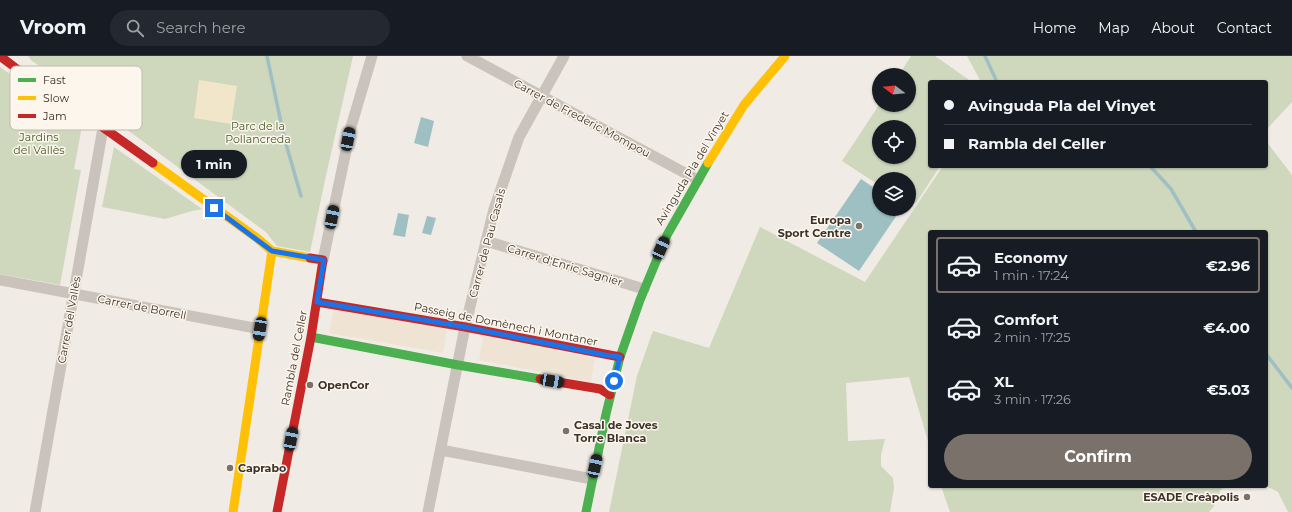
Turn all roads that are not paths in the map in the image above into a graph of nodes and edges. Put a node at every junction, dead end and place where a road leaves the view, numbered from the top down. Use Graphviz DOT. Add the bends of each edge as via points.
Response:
graph roads {
  1 [pos="0,56"];
  2 [pos="16,56"];
  3 [pos="372,56"];
  4 [pos="467,56"];
  5 [pos="564,56"];
  6 [pos="785,56"];
  7 [pos="13,66"];
  8 [pos="21,66"];
  9 [pos="542,96"];
  10 [pos="103,130"];
  11 [pos="106,130"];
  12 [pos="698,180"];
  13 [pos="486,241"];
  14 [pos="272,251"];
  15 [pos="324,260"];
  16 [pos="0,280"];
  17 [pos="644,289"];
  18 [pos="74,294"];
  19 [pos="317,302"];
  20 [pos="465,327"];
  21 [pos="260,329"];
  22 [pos="311,337"];
  23 [pos="620,357"];
  24 [pos="458,365"];
  25 [pos="610,395"];
  26 [pos="441,450"];
  27 [pos="592,479"];
  28 [pos="35,512"];
  29 [pos="232,512"];
  30 [pos="277,512"];
  31 [pos="428,512"];
  32 [pos="586,512"];
  1 -- 7 [label="street"];
  2 -- 8 [label="street"];
  3 -- 15 [label="street" via="350,127"];
  4 -- 9 [label="street, Carrer de Frederic Mompou"];
  5 -- 9 [label="street, Carrer de Pau Casals"];
  6 -- 12 [label="street, Avinguda Pla del Vinyet" via="744,105"];
  9 -- 12 [label="street, Carrer de Frederic Mompou"];
  9 -- 13 [label="street, Carrer de Pau Casals" via="519,137 494,209"];
  10 -- 18 [label="street, Carrer del Vallès"];
  11 -- 14 [label="street"];
  12 -- 17 [label="street, Avinguda Pla del Vinyet" via="667,235"];
  13 -- 17 [label="street, Carrer d'Enric Sagnier"];
  13 -- 20 [label="street, Carrer de Pau Casals"];
  14 -- 15 [label="street"];
  14 -- 21 [label="street"];
  15 -- 19 [label="street, Rambla del Celler"];
  16 -- 18 [label="street, Carrer de Borrell"];
  17 -- 23 [label="street, Avinguda Pla del Vinyet"];
  18 -- 21 [label="street, Carrer de Borrell"];
  18 -- 28 [label="street, Carrer del Vallès"];
  19 -- 20 [label="street, Passeig de Domènech i Montaner"];
  19 -- 22 [label="street, Rambla del Celler"];
  20 -- 23 [label="street, Passeig de Domènech i Montaner"];
  20 -- 24 [label="street, Carrer de Pau Casals"];
  21 -- 29 [label="street"];
  22 -- 24 [label="street"];
  22 -- 30 [label="street, Rambla del Celler"];
  23 -- 25 [label="street, Avinguda Pla del Vinyet"];
  24 -- 25 [label="street" via="600,389"];
  24 -- 26 [label="street, Carrer de Pau Casals"];
  25 -- 27 [label="street, Avinguda Pla del Vinyet"];
  26 -- 27 [label="street"];
  26 -- 31 [label="street, Carrer de Pau Casals"];
  27 -- 32 [label="street, Avinguda Pla del Vinyet"];
}
